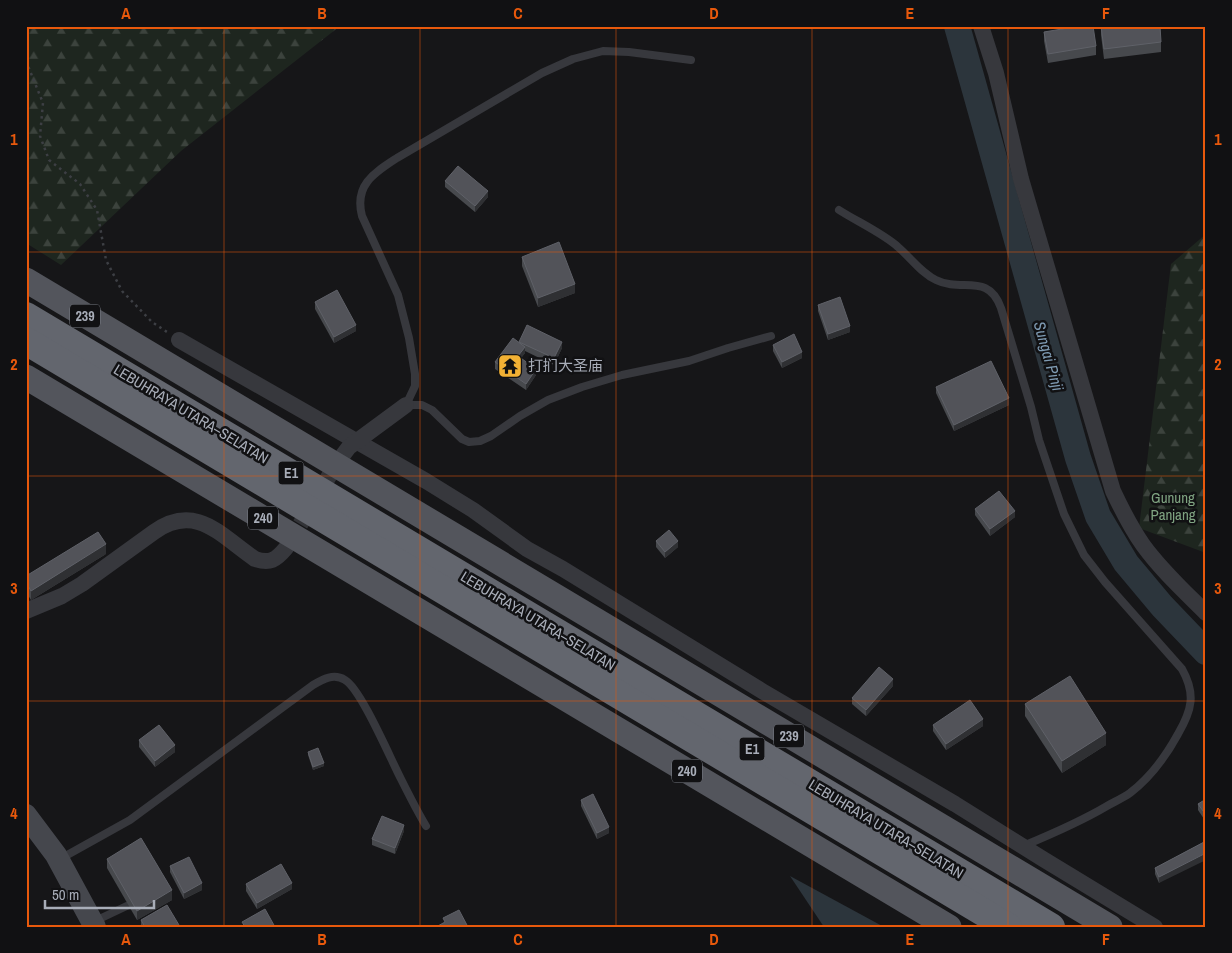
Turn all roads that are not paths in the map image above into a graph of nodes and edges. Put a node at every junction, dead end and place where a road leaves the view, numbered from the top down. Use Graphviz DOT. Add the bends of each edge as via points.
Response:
graph roads {
  1 [pos="980,26"];
  2 [pos="691,60"];
  3 [pos="839,210"];
  4 [pos="26,280"];
  5 [pos="26,316"];
  6 [pos="771,336"];
  7 [pos="179,340"];
  8 [pos="26,341"];
  9 [pos="26,377"];
  10 [pos="406,405"];
  11 [pos="357,440"];
  12 [pos="343,454"];
  13 [pos="286,548"];
  14 [pos="26,611"];
  15 [pos="1206,614"];
  16 [pos="26,815"];
  17 [pos="426,826"];
  18 [pos="1023,846"];
  19 [pos="59,860"];
  20 [pos="133,903"];
  21 [pos="94,924"];
  22 [pos="949,927"];
  23 [pos="1008,927"];
  24 [pos="1050,927"];
  25 [pos="1110,927"];
  26 [pos="1155,927"];
  1 -- 15 [label="street" via="1113,491 1143,546"];
  2 -- 10 [label="lane" via="603,51 573,59 542,73 397,158 368,181 359,204 362,216 398,295 409,338 415,386"];
  3 -- 18 [label="lane" via="897,246 935,280 974,285 993,293 1004,317 1064,514 1084,554 1182,669 1189,682 1192,700 1187,719 1169,751 1149,776 1129,794 1098,812"];
  4 -- 25 [label="main road, 239"];
  5 -- 24 [label="highway, LEBUHRAYA UTARA–SELATAN / E1"];
  6 -- 10 [label="lane" via="582,387 548,400 480,441 462,439 432,410"];
  7 -- 11 [label="street"];
  8 -- 23 [label="highway, LEBUHRAYA UTARA–SELATAN / E1"];
  9 -- 22 [label="main road, 240"];
  10 -- 11 [label="street"];
  11 -- 12 [label="street"];
  11 -- 18 [label="street" via="473,510 527,549"];
  13 -- 14 [label="street" via="279,557 263,562 212,527 185,519 162,526 82,584"];
  16 -- 19 [label="main road"];
  17 -- 19 [label="lane" via="355,691 346,680 336,676 313,685 130,820"];
  18 -- 26 [label="street"];
  19 -- 21 [label="main road"];
  20 -- 21 [label="lane"];
}
